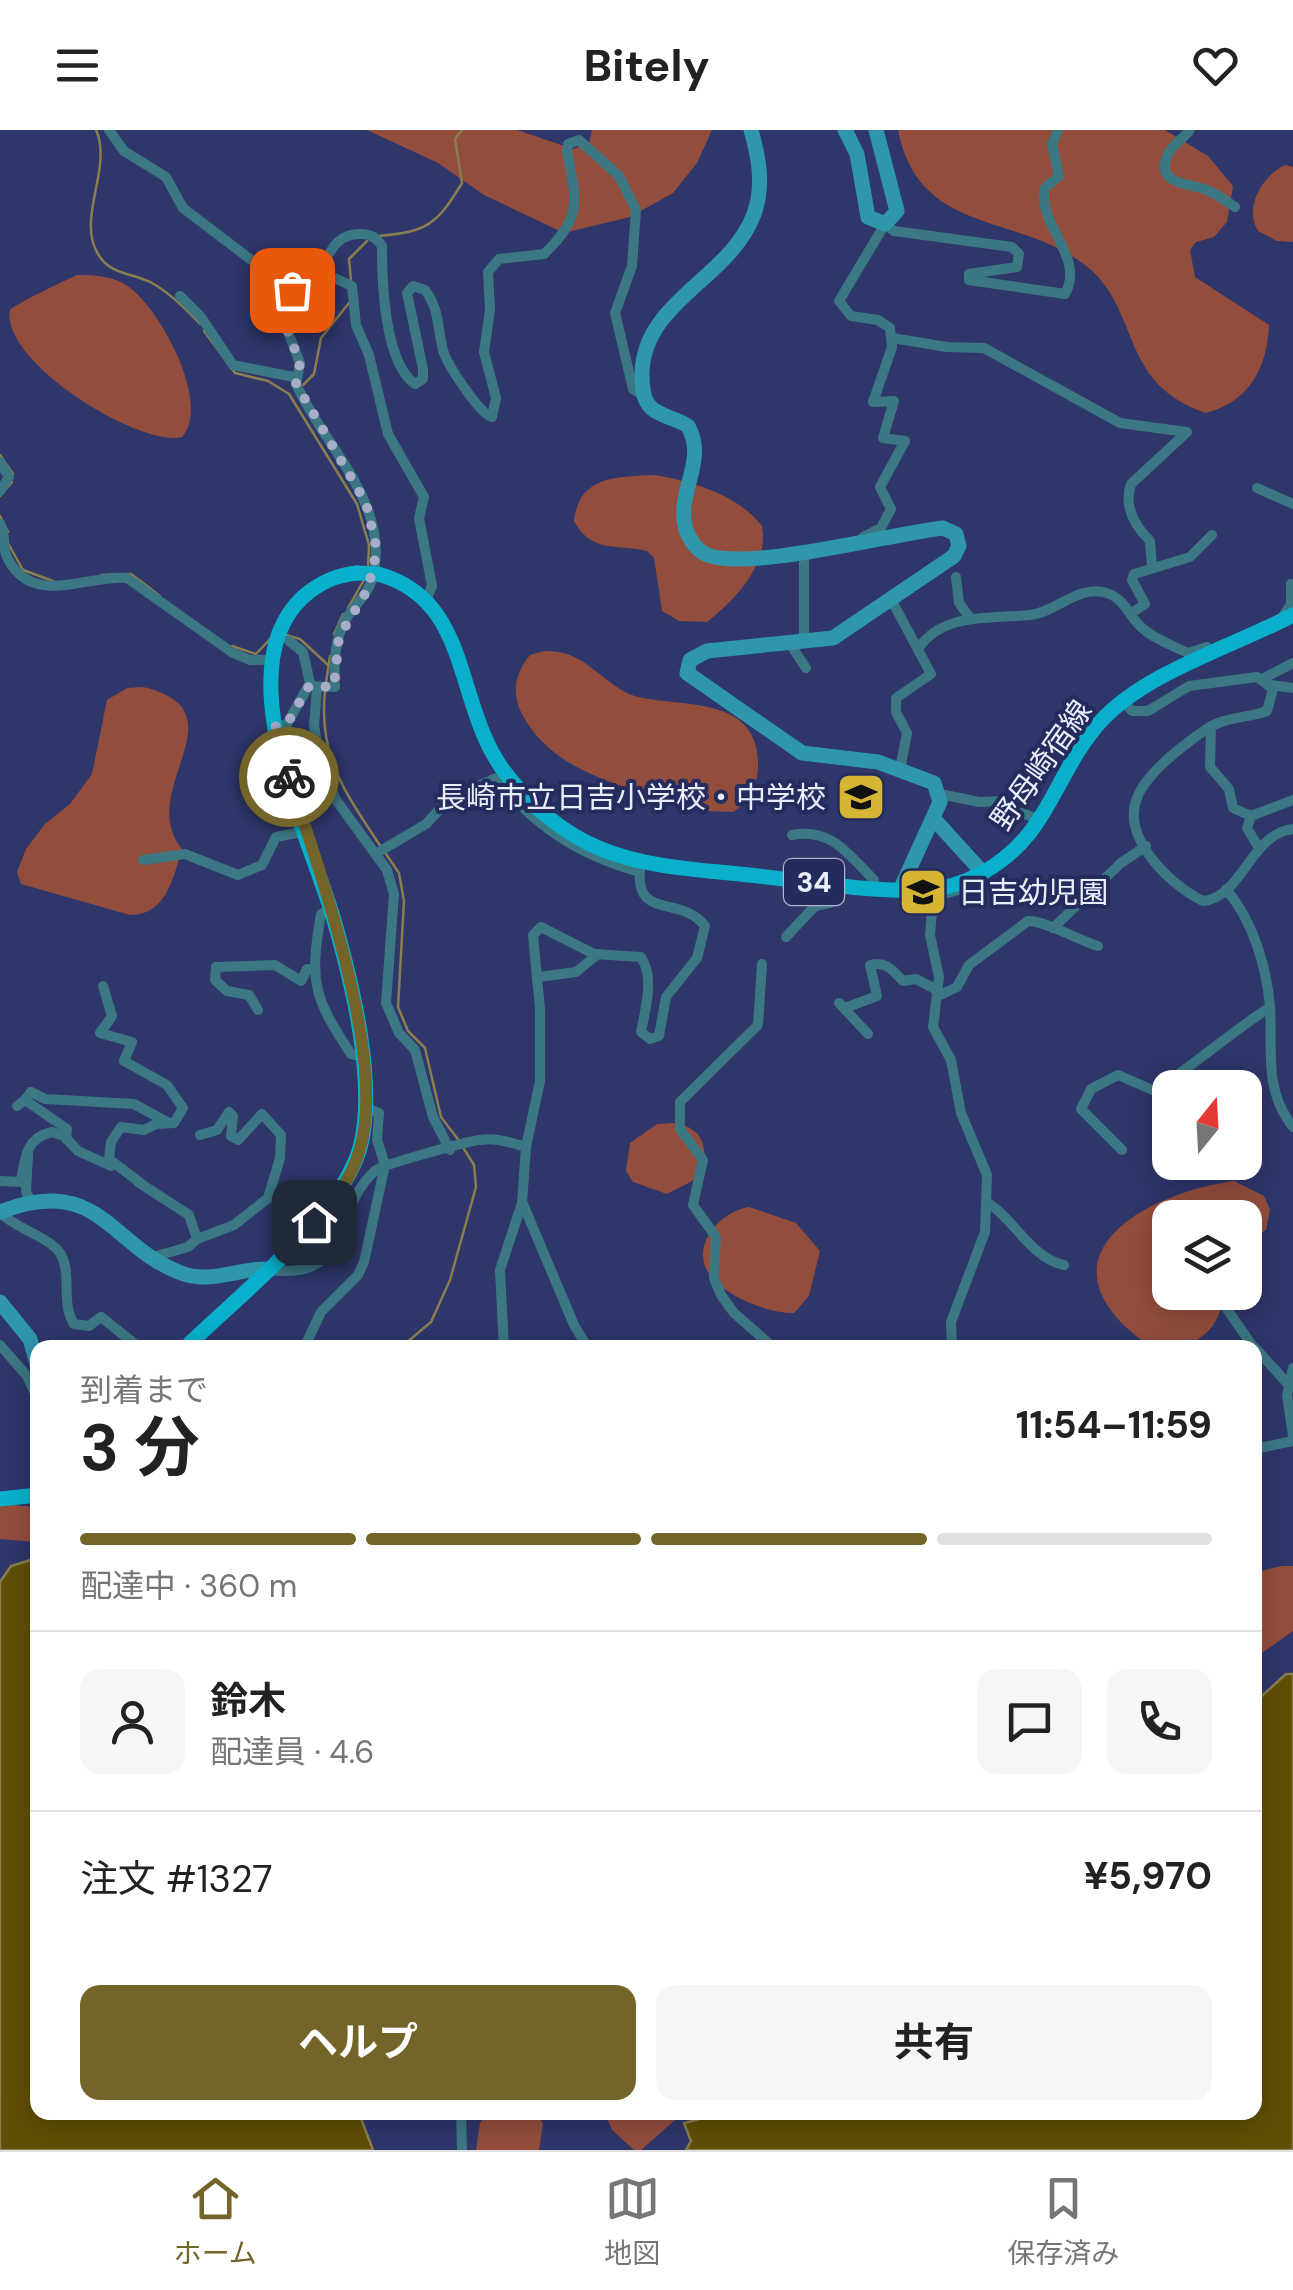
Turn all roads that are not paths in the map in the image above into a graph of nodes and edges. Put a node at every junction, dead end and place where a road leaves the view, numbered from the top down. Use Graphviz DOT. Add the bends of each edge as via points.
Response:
graph roads {
  1 [pos="109,130"];
  2 [pos="752,130"];
  3 [pos="845,130"];
  4 [pos="876,130"];
  5 [pos="1058,130"];
  6 [pos="1190,130"];
  7 [pos="1235,207"];
  8 [pos="885,224"];
  9 [pos="319,271"];
  10 [pos="292,290"];
  11 [pos="180,296"];
  12 [pos="892,338"];
  13 [pos="297,385"];
  14 [pos="644,396"];
  15 [pos="0,462"];
  16 [pos="1257,488"];
  17 [pos="0,491"];
  18 [pos="1293,504"];
  19 [pos="0,524"];
  20 [pos="1212,535"];
  21 [pos="860,544"];
  22 [pos="804,552"];
  23 [pos="1152,565"];
  24 [pos="956,577"];
  25 [pos="1291,584"];
  26 [pos="427,598"];
  27 [pos="892,600"];
  28 [pos="1132,613"];
  29 [pos="970,618"];
  30 [pos="1286,619"];
  31 [pos="282,637"];
  32 [pos="810,642"];
  33 [pos="790,644"];
  34 [pos="918,648"];
  35 [pos="1216,653"];
  36 [pos="273,660"];
  37 [pos="1293,663"];
  38 [pos="806,668"];
  39 [pos="1267,682"];
  40 [pos="320,687"];
  41 [pos="1293,688"];
  42 [pos="1123,702"];
  43 [pos="1211,726"];
  44 [pos="274,727"];
  45 [pos="900,770"];
  46 [pos="940,794"];
  47 [pos="1293,800"];
  48 [pos="1251,816"];
  49 [pos="934,820"];
  50 [pos="1042,820"];
  51 [pos="1293,830"];
  52 [pos="306,831"];
  53 [pos="792,835"];
  54 [pos="1146,846"];
  55 [pos="1259,848"];
  56 [pos="377,853"];
  57 [pos="142,860"];
  58 [pos="640,867"];
  59 [pos="983,873"];
  60 [pos="831,884"];
  61 [pos="874,888"];
  62 [pos="1226,889"];
  63 [pos="900,890"];
  64 [pos="331,910"];
  65 [pos="1053,928"];
  66 [pos="786,937"];
  67 [pos="1098,946"];
  68 [pos="598,954"];
  69 [pos="762,964"];
  70 [pos="315,970"];
  71 [pos="539,978"];
  72 [pos="103,986"];
  73 [pos="938,993"];
  74 [pos="1270,1007"];
  75 [pos="258,1010"];
  76 [pos="868,1034"];
  77 [pos="361,1056"];
  78 [pos="365,1108"];
  79 [pos="168,1122"];
  80 [pos="1293,1126"];
  81 [pos="200,1134"];
  82 [pos="66,1139"];
  83 [pos="526,1146"];
  84 [pos="453,1149"];
  85 [pos="1122,1150"];
  86 [pos="28,1153"];
  87 [pos="385,1165"];
  88 [pos="0,1181"];
  89 [pos="142,1185"];
  90 [pos="987,1202"];
  91 [pos="522,1203"];
  92 [pos="34,1204"];
  93 [pos="0,1212"];
  94 [pos="197,1239"];
  95 [pos="154,1256"];
  96 [pos="1064,1265"];
  97 [pos="260,1274"];
  98 [pos="0,1302"];
  99 [pos="1228,1310"];
  100 [pos="30,1340"];
  101 [pos="130,1340"];
  102 [pos="193,1340"];
  103 [pos="308,1340"];
  104 [pos="504,1340"];
  105 [pos="583,1340"];
  106 [pos="765,1340"];
  107 [pos="952,1340"];
  108 [pos="1249,1340"];
  109 [pos="0,1345"];
  110 [pos="1262,1356"];
  111 [pos="1293,1368"];
  112 [pos="30,1383"];
  113 [pos="1289,1385"];
  114 [pos="1293,1439"];
  115 [pos="1262,1448"];
  116 [pos="30,1496"];
  117 [pos="0,1499"];
  118 [pos="461,2120"];
  119 [pos="462,2150"];
  1 -- 10 [label="street" via="124,151 166,177 183,208"];
  2 -- 14 [label="street" via="760,165 754,212 734,247 654,326 642,356"];
  3 -- 8 [label="street" via="857,154 868,217"];
  4 -- 8 [label="street" via="897,212"];
  5 -- 8 [label="street" via="1052,149 1060,174 1045,188 1044,202 1070,267 1065,294 968,280 969,274 1017,267 1020,257 1012,247"];
  6 -- 7 [label="street" via="1166,159 1170,178"];
  8 -- 12 [label="street" via="839,301 851,316 884,322"];
  9 -- 10 [label="street"];
  9 -- 14 [label="street" via="334,245 348,236 369,236 382,246 385,313 406,376 416,384 424,379 407,296 417,286 438,314 448,362 479,411 492,417 497,408 484,352 488,272 499,260 544,254 560,238 577,195 567,151 579,140 619,176 636,210 632,266 615,320 633,389"];
  9 -- 26 [label="street" via="350,284 385,424 424,497 419,518 432,586"];
  10 -- 13 [label="street" via="276,301 300,363"];
  11 -- 13 [label="street" via="233,365"];
  12 -- 21 [label="street" via="873,402 896,404 883,438 905,446 880,487 892,509 882,528"];
  12 -- 23 [label="street" via="984,348 1120,423 1187,432 1128,494 1136,526 1150,541"];
  13 -- 40 [label="street" via="366,503 377,550 368,589 341,630"];
  14 -- 22 [label="street" via="650,408 688,426 696,444 683,496 693,544 725,558"];
  15 -- 17 [label="street" via="9,477"];
  16 -- 18 [label="street"];
  19 -- 36 [label="street" via="6,556 24,578 56,587 127,578 233,653"];
  20 -- 23 [label="street" via="1190,557"];
  21 -- 22 [label="street"];
  21 -- 27 [label="street" via="943,528 956,534 954,556"];
  22 -- 32 [label="street" via="804,635"];
  23 -- 28 [label="street" via="1132,576 1145,604"];
  24 -- 29 [label="street" via="959,603"];
  25 -- 30 [label="street"];
  26 -- 31 [label="main road, bridge" via="378,574 356,573 320,583 293,608"];
  26 -- 58 [label="main road, 野母崎宿線 / 34" via="445,622 478,727 505,773 546,816"];
  27 -- 32 [label="street" via="834,638"];
  27 -- 34 [label="street"];
  28 -- 29 [label="street" via="1116,597 1093,591 1030,615"];
  28 -- 35 [label="street" via="1138,625 1188,654 1209,647"];
  29 -- 34 [label="street" via="929,634"];
  30 -- 35 [label="main road, 野母崎宿線 / 34"];
  31 -- 36 [label="main road"];
  31 -- 40 [label="street" via="303,652"];
  32 -- 33 [label="street"];
  33 -- 38 [label="street"];
  33 -- 45 [label="street" via="708,651 690,660 687,673 802,753"];
  34 -- 45 [label="street" via="930,674 895,700 906,733"];
  35 -- 42 [label="main road, 野母崎宿線 / 34"];
  36 -- 44 [label="main road"];
  37 -- 39 [label="street"];
  39 -- 41 [label="street"];
  39 -- 42 [label="street" via="1189,686 1144,713"];
  39 -- 43 [label="street" via="1273,702 1267,710"];
  40 -- 44 [label="street" via="287,724"];
  40 -- 56 [label="street" via="314,726 321,765 336,800"];
  42 -- 50 [label="main road, 野母崎宿線 / 34" via="1092,733"];
  43 -- 48 [label="street" via="1210,767 1229,789 1233,808"];
  43 -- 54 [label="street" via="1140,792 1134,816"];
  44 -- 52 [label="main road"];
  45 -- 46 [label="street" via="934,783"];
  46 -- 49 [label="street"];
  46 -- 50 [label="street" via="1006,801"];
  47 -- 48 [label="street"];
  48 -- 55 [label="street" via="1247,828"];
  49 -- 59 [label="street"];
  49 -- 63 [label="street"];
  50 -- 59 [label="main road, 野母崎宿線 / 34" via="1011,856"];
  51 -- 55 [label="street"];
  52 -- 57 [label="street" via="276,837 262,864 238,875 185,854"];
  52 -- 64 [label="main road"];
  53 -- 61 [label="street" via="816,833 837,842 874,880"];
  54 -- 62 [label="street" via="1170,878 1198,899 1213,900"];
  54 -- 65 [label="street"];
  55 -- 62 [label="street"];
  56 -- 58 [label="street" via="426,824 450,798 496,778 547,832 583,853"];
  56 -- 84 [label="street" via="396,913 386,1003 399,1034 415,1050 433,1116"];
  58 -- 60 [label="main road, 野母崎宿線 / 34"];
  58 -- 68 [label="street" via="638,888 646,898 705,926 697,958 666,997 659,1036 641,1032 644,961"];
  59 -- 63 [label="main road, 野母崎宿線 / 34" via="952,886"];
  59 -- 73 [label="street" via="986,882 978,888 928,900"];
  60 -- 61 [label="main road, 野母崎宿線 / 34"];
  60 -- 66 [label="street" via="830,903 815,906"];
  61 -- 63 [label="main road, 野母崎宿線 / 34"];
  62 -- 74 [label="street" via="1262,959"];
  64 -- 70 [label="street" via="321,914"];
  64 -- 77 [label="main road"];
  65 -- 67 [label="street"];
  65 -- 73 [label="street" via="1034,920 1010,932 969,965 957,987"];
  68 -- 71 [label="street" via="576,972"];
  68 -- 71 [label="street" via="537,929"];
  69 -- 106 [label="street" via="758,1025 678,1107 680,1129 703,1160 692,1205 716,1237 717,1288"];
  70 -- 75 [label="street" via="301,981 275,965 216,967 220,987 249,996"];
  70 -- 77 [label="street" via="321,1009 352,1054"];
  71 -- 83 [label="street" via="540,1081"];
  72 -- 79 [label="street" via="112,1016 100,1032 132,1042 124,1061 167,1085 182,1104 178,1121"];
  73 -- 76 [label="street" via="916,979 903,980 887,965 870,965 878,996 842,1006"];
  73 -- 90 [label="street" via="933,1027 951,1060 961,1112 988,1176"];
  74 -- 80 [label="street" via="1273,1089"];
  74 -- 85 [label="street" via="1155,1091 1118,1075 1092,1088 1081,1109"];
  77 -- 78 [label="main road"];
  78 -- 87 [label="street" via="379,1113 377,1140"];
  78 -- 97 [label="main road" via="359,1152 334,1200"];
  79 -- 82 [label="street" via="134,1104 45,1099 31,1092 21,1103 67,1128"];
  79 -- 89 [label="street" via="146,1130 121,1127 111,1142 109,1160"];
  81 -- 94 [label="street" via="217,1130 229,1112 238,1140 262,1114 281,1135 281,1152 262,1206 234,1226"];
  82 -- 86 [label="street" via="43,1134"];
  82 -- 89 [label="street"];
  83 -- 84 [label="street" via="492,1140"];
  83 -- 91 [label="street"];
  84 -- 87 [label="street"];
  86 -- 88 [label="street" via="21,1182"];
  86 -- 92 [label="street" via="26,1192"];
  87 -- 97 [label="street" via="364,1185 318,1265"];
  87 -- 103 [label="street" via="358,1276 321,1312"];
  89 -- 94 [label="street" via="189,1215"];
  90 -- 96 [label="street" via="1045,1258"];
  90 -- 107 [label="street" via="980,1250 951,1322"];
  91 -- 104 [label="street" via="500,1270"];
  91 -- 105 [label="street"];
  92 -- 93 [label="street"];
  92 -- 95 [label="street" via="93,1210"];
  93 -- 101 [label="street" via="58,1251 74,1324 90,1326 101,1317"];
  94 -- 95 [label="street"];
  95 -- 97 [label="street" via="193,1276"];
  97 -- 102 [label="main road"];
  98 -- 100 [label="street"];
  99 -- 108 [label="street"];
  109 -- 112 [label="street"];
  110 -- 113 [label="street"];
  111 -- 113 [label="street"];
  113 -- 114 [label="street"];
  114 -- 115 [label="street"];
  116 -- 117 [label="main road"];
  118 -- 119 [label="street"];
}
